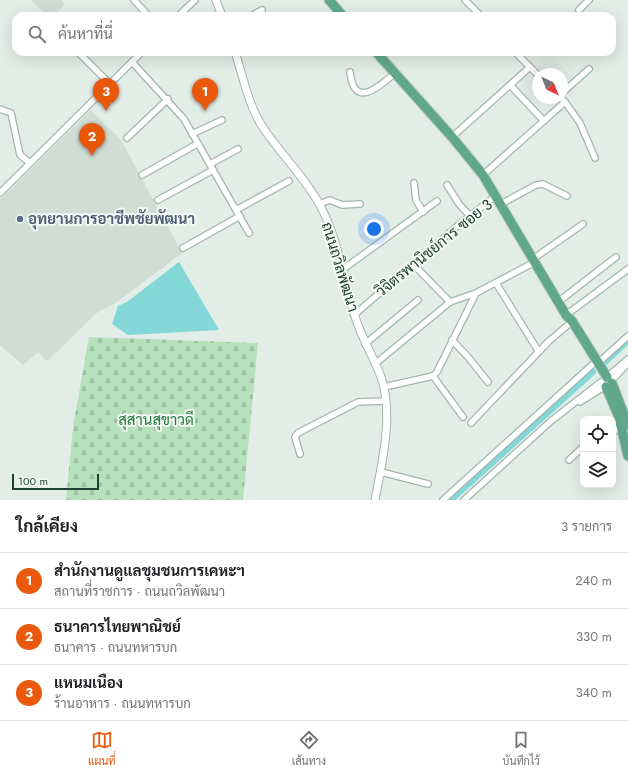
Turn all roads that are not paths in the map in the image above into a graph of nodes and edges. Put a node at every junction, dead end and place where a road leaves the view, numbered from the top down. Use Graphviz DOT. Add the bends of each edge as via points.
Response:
graph roads {
  1 [pos="134,0"];
  2 [pos="195,0"];
  3 [pos="216,0"];
  4 [pos="329,0"];
  5 [pos="465,0"];
  6 [pos="589,0"];
  7 [pos="262,10"];
  8 [pos="579,10"];
  9 [pos="145,12"];
  10 [pos="182,12"];
  11 [pos="220,12"];
  12 [pos="258,12"];
  13 [pos="340,12"];
  14 [pos="477,12"];
  15 [pos="82,56"];
  16 [pos="138,56"];
  17 [pos="236,56"];
  18 [pos="380,56"];
  19 [pos="519,56"];
  20 [pos="132,62"];
  21 [pos="530,67"];
  22 [pos="589,69"];
  23 [pos="350,72"];
  24 [pos="395,73"];
  25 [pos="110,84"];
  26 [pos="510,85"];
  27 [pos="568,88"];
  28 [pos="168,99"];
  29 [pos="559,104"];
  30 [pos="566,104"];
  31 [pos="0,109"];
  32 [pos="222,120"];
  33 [pos="544,121"];
  34 [pos="192,134"];
  35 [pos="452,137"];
  36 [pos="127,138"];
  37 [pos="197,144"];
  38 [pos="238,149"];
  39 [pos="595,158"];
  40 [pos="30,164"];
  41 [pos="210,164"];
  42 [pos="213,170"];
  43 [pos="142,175"];
  44 [pos="483,175"];
  45 [pos="289,181"];
  46 [pos="414,183"];
  47 [pos="447,185"];
  48 [pos="0,193"];
  49 [pos="567,196"];
  50 [pos="158,200"];
  51 [pos="499,200"];
  52 [pos="437,201"];
  53 [pos="319,204"];
  54 [pos="360,204"];
  55 [pos="236,210"];
  56 [pos="423,212"];
  57 [pos="240,216"];
  58 [pos="470,216"];
  59 [pos="583,224"];
  60 [pos="249,233"];
  61 [pos="183,248"];
  62 [pos="616,258"];
  63 [pos="534,260"];
  64 [pos="413,264"];
  65 [pos="628,269"];
  66 [pos="342,270"];
  67 [pos="496,283"];
  68 [pos="476,293"];
  69 [pos="418,300"];
  70 [pos="450,302"];
  71 [pos="558,302"];
  72 [pos="354,315"];
  73 [pos="566,315"];
  74 [pos="568,325"];
  75 [pos="628,336"];
  76 [pos="452,340"];
  77 [pos="365,344"];
  78 [pos="537,349"];
  79 [pos="628,359"];
  80 [pos="628,363"];
  81 [pos="375,364"];
  82 [pos="595,364"];
  83 [pos="433,376"];
  84 [pos="488,382"];
  85 [pos="606,382"];
  86 [pos="384,387"];
  87 [pos="385,401"];
  88 [pos="627,414"];
  89 [pos="462,417"];
  90 [pos="471,422"];
  91 [pos="625,426"];
  92 [pos="616,430"];
  93 [pos="580,450"];
  94 [pos="300,454"];
  95 [pos="628,456"];
  96 [pos="569,460"];
  97 [pos="380,472"];
  98 [pos="428,484"];
  99 [pos="375,500"];
  100 [pos="443,500"];
  101 [pos="464,500"];
  1 -- 9 [label="street"];
  2 -- 10 [label="street"];
  3 -- 11 [label="street"];
  4 -- 13 [label="main road"];
  5 -- 14 [label="street"];
  6 -- 8 [label="street"];
  7 -- 12 [label="street"];
  15 -- 25 [label="street"];
  16 -- 20 [label="street"];
  17 -- 53 [label="street, ถนนถวิลพัฒนา" via="259,120 300,173"];
  18 -- 24 [label="main road"];
  19 -- 21 [label="street"];
  20 -- 25 [label="street"];
  20 -- 28 [label="street"];
  21 -- 26 [label="street"];
  22 -- 27 [label="street"];
  23 -- 24 [label="street" via="352,84 363,94 377,89"];
  24 -- 35 [label="main road"];
  25 -- 40 [label="street"];
  26 -- 33 [label="street"];
  26 -- 35 [label="street"];
  28 -- 34 [label="street"];
  28 -- 36 [label="street"];
  29 -- 33 [label="street"];
  30 -- 39 [label="street" via="580,123"];
  31 -- 40 [label="street" via="11,113 20,155"];
  32 -- 34 [label="street"];
  33 -- 44 [label="street"];
  34 -- 37 [label="street"];
  35 -- 44 [label="main road"];
  37 -- 41 [label="street"];
  37 -- 43 [label="street"];
  38 -- 41 [label="street"];
  40 -- 48 [label="street"];
  41 -- 42 [label="street"];
  42 -- 50 [label="street"];
  42 -- 55 [label="street"];
  44 -- 51 [label="main road"];
  45 -- 55 [label="street"];
  46 -- 56 [label="street" via="416,200"];
  47 -- 58 [label="street"];
  49 -- 51 [label="street, วิจิตรพานิชย์การ ซอย 3" via="543,184"];
  51 -- 58 [label="street, วิจิตรพานิชย์การ ซอย 3"];
  51 -- 63 [label="main road"];
  52 -- 56 [label="street"];
  53 -- 54 [label="street" via="330,200 342,205"];
  53 -- 66 [label="street, ถนนถวิลพัฒนา" via="332,234"];
  55 -- 57 [label="street"];
  56 -- 66 [label="street"];
  57 -- 60 [label="street"];
  57 -- 61 [label="street"];
  58 -- 64 [label="street, วิจิตรพานิชย์การ ซอย 3"];
  59 -- 63 [label="street"];
  62 -- 71 [label="street"];
  63 -- 67 [label="street"];
  63 -- 71 [label="main road"];
  64 -- 70 [label="street"];
  64 -- 72 [label="street, วิจิตรพานิชย์การ ซอย 3"];
  65 -- 73 [label="street"];
  66 -- 72 [label="street, ถนนถวิลพัฒนา"];
  67 -- 68 [label="street"];
  67 -- 78 [label="street"];
  68 -- 70 [label="street"];
  68 -- 76 [label="street"];
  69 -- 77 [label="street"];
  70 -- 81 [label="street"];
  71 -- 73 [label="main road"];
  72 -- 77 [label="street, ถนนถวิลพัฒนา"];
  73 -- 74 [label="main road"];
  73 -- 82 [label="main road" via="572,321"];
  74 -- 82 [label="main road"];
  74 -- 90 [label="street"];
  75 -- 82 [label="street"];
  76 -- 83 [label="street"];
  76 -- 84 [label="street"];
  77 -- 81 [label="street, ถนนถวิลพัฒนา"];
  79 -- 85 [label="street"];
  80 -- 85 [label="street"];
  81 -- 86 [label="street, ถนนถวิลพัฒนา"];
  82 -- 85 [label="main road"];
  82 -- 100 [label="street"];
  83 -- 86 [label="street"];
  83 -- 89 [label="street"];
  85 -- 88 [label="main road"];
  85 -- 91 [label="main road"];
  85 -- 101 [label="street" via="589,398 551,421"];
  86 -- 87 [label="street, ถนนถวิลพัฒนา"];
  87 -- 94 [label="street" via="358,402 298,433 295,437"];
  87 -- 97 [label="street, ถนนถวิลพัฒนา" via="385,430"];
  88 -- 91 [label="main road"];
  91 -- 92 [label="street"];
  91 -- 95 [label="main road"];
  93 -- 96 [label="street"];
  97 -- 98 [label="street"];
  97 -- 99 [label="street, ถนนถวิลพัฒนา"];
}
